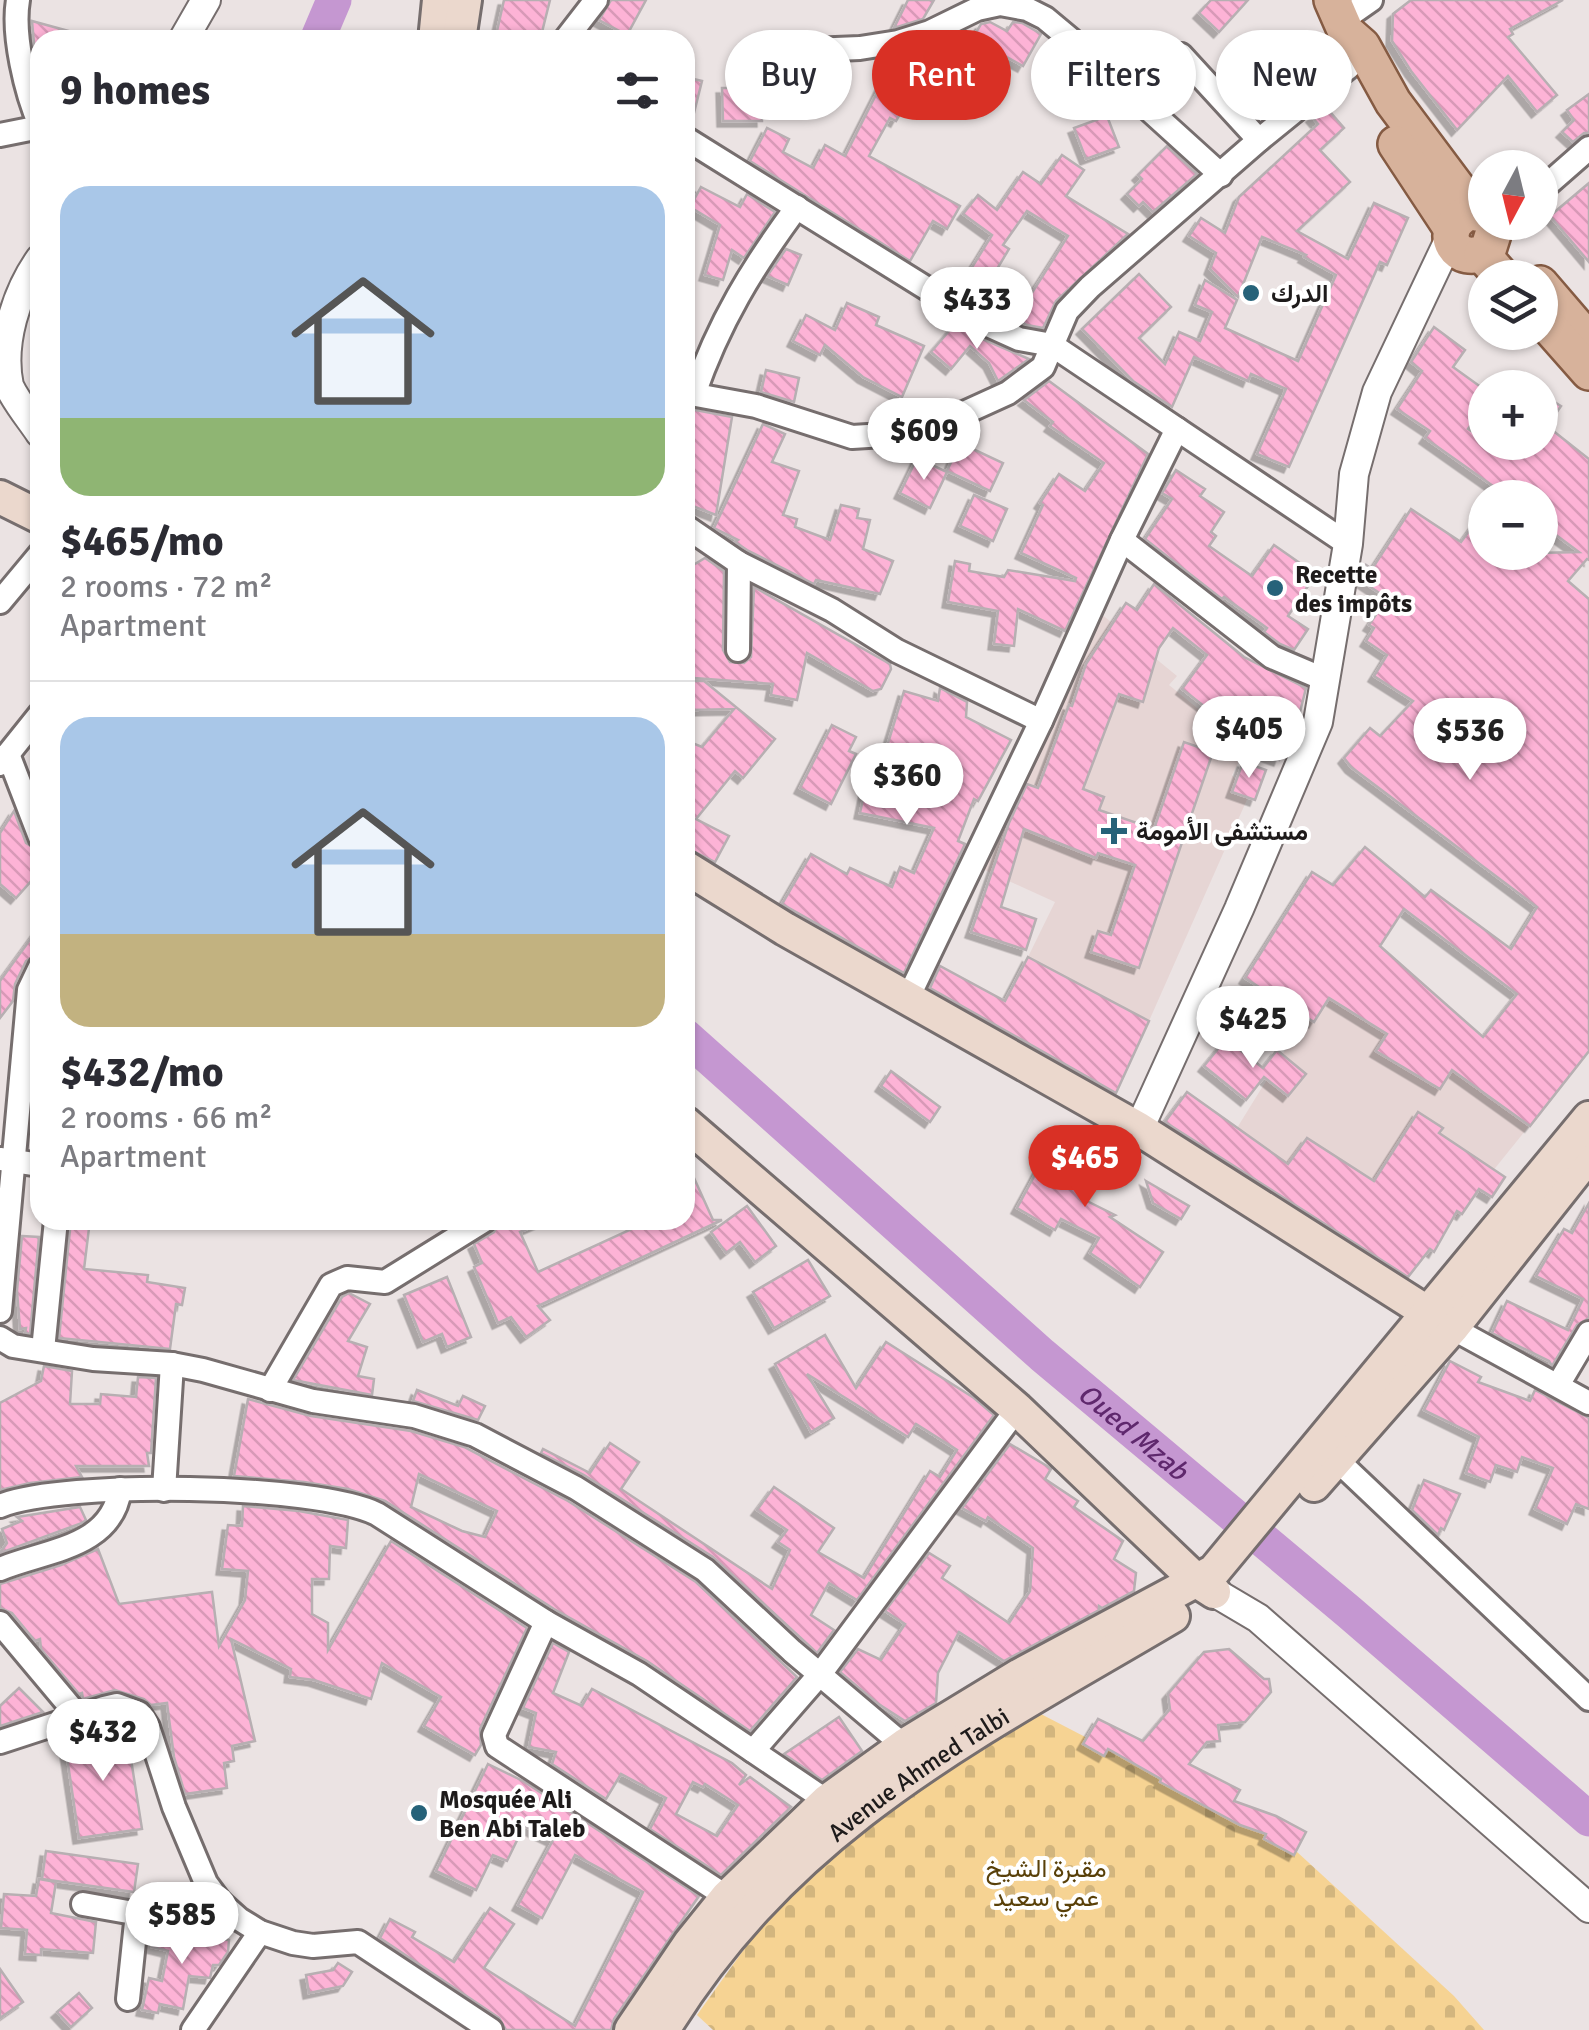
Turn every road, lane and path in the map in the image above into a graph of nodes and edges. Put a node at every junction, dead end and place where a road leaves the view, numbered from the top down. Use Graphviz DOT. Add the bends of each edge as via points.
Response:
graph roads {
  1 [pos="18,0"];
  2 [pos="206,0"];
  3 [pos="439,0"];
  4 [pos="465,0"];
  5 [pos="596,0"];
  6 [pos="1371,0"];
  7 [pos="190,30"];
  8 [pos="435,30"];
  9 [pos="461,30"];
  10 [pos="573,30"];
  11 [pos="1342,30"];
  12 [pos="1352,38"];
  13 [pos="852,48"];
  14 [pos="1196,72"];
  15 [pos="30,101"];
  16 [pos="1273,120"];
  17 [pos="30,128"];
  18 [pos="0,135"];
  19 [pos="1258,140"];
  20 [pos="695,144"];
  21 [pos="1589,148"];
  22 [pos="1221,175"];
  23 [pos="1558,175"];
  24 [pos="798,207"];
  25 [pos="1468,216"];
  26 [pos="1478,240"];
  27 [pos="1486,240"];
  28 [pos="1511,260"];
  29 [pos="30,274"];
  30 [pos="1558,305"];
  31 [pos="1558,337"];
  32 [pos="1589,340"];
  33 [pos="1052,345"];
  34 [pos="1589,372"];
  35 [pos="695,382"];
  36 [pos="695,394"];
  37 [pos="30,417"];
  38 [pos="1177,430"];
  39 [pos="0,497"];
  40 [pos="30,512"];
  41 [pos="695,533"];
  42 [pos="1122,540"];
  43 [pos="1348,544"];
  44 [pos="740,563"];
  45 [pos="30,566"];
  46 [pos="0,602"];
  47 [pos="738,650"];
  48 [pos="1326,680"];
  49 [pos="1041,721"];
  50 [pos="30,726"];
  51 [pos="4,759"];
  52 [pos="30,815"];
  53 [pos="695,873"];
  54 [pos="30,988"];
  55 [pos="908,998"];
  56 [pos="1589,1118"];
  57 [pos="1139,1129"];
  58 [pos="695,1132"];
  59 [pos="1589,1155"];
  60 [pos="6,1160"];
  61 [pos="55,1230"];
  62 [pos="469,1230"];
  63 [pos="2,1274"];
  64 [pos="0,1310"];
  65 [pos="1440,1320"];
  66 [pos="1589,1333"];
  67 [pos="0,1338"];
  68 [pos="44,1350"];
  69 [pos="172,1364"];
  70 [pos="1558,1385"];
  71 [pos="270,1390"];
  72 [pos="1589,1404"];
  73 [pos="1018,1409"];
  74 [pos="1328,1460"];
  75 [pos="120,1488"];
  76 [pos="164,1490"];
  77 [pos="0,1506"];
  78 [pos="0,1569"];
  79 [pos="1213,1582"];
  80 [pos="546,1622"];
  81 [pos="0,1623"];
  82 [pos="821,1673"];
  83 [pos="1589,1699"];
  84 [pos="78,1716"];
  85 [pos="0,1742"];
  86 [pos="753,1751"];
  87 [pos="915,1755"];
  88 [pos="827,1801"];
  89 [pos="728,1897"];
  90 [pos="220,1902"];
  91 [pos="82,1904"];
  92 [pos="1589,1908"];
  93 [pos="137,1913"];
  94 [pos="260,1932"];
  95 [pos="128,1999"];
  96 [pos="193,2030"];
  97 [pos="491,2030"];
  98 [pos="631,2030"];
  99 [pos="664,2030"];
  1 -- 15 [label="street"];
  2 -- 7 [label="street"];
  3 -- 8 [label="main road"];
  4 -- 9 [label="main road"];
  5 -- 10 [label="street"];
  6 -- 11 [label="street"];
  12 -- 25 [label="main road"];
  13 -- 22 [label="street" via="898,42 977,9 1028,9"];
  14 -- 19 [label="street"];
  16 -- 19 [label="street"];
  17 -- 18 [label="street"];
  19 -- 22 [label="street"];
  20 -- 24 [label="street"];
  21 -- 23 [label="street"];
  22 -- 33 [label="street" via="1076,300"];
  24 -- 33 [label="street" via="990,327"];
  24 -- 35 [label="street" via="737,294"];
  26 -- 43 [label="street" via="1416,314 1377,392 1354,474"];
  27 -- 28 [label="main road"];
  29 -- 37 [label="street" via="8,321 4,363 8,383"];
  30 -- 32 [label="main road"];
  31 -- 34 [label="main road"];
  33 -- 36 [label="street" via="1043,367 989,404 871,437"];
  33 -- 38 [label="street"];
  38 -- 42 [label="street"];
  38 -- 43 [label="street"];
  39 -- 40 [label="main road"];
  41 -- 44 [label="street"];
  42 -- 48 [label="street" via="1272,657"];
  42 -- 49 [label="street"];
  43 -- 48 [label="street"];
  44 -- 47 [label="street"];
  44 -- 49 [label="street"];
  45 -- 46 [label="street"];
  48 -- 57 [label="street" via="1311,739"];
  49 -- 55 [label="street"];
  50 -- 51 [label="street"];
  51 -- 52 [label="street"];
  53 -- 55 [label="main road"];
  54 -- 60 [label="street"];
  55 -- 57 [label="main road"];
  56 -- 65 [label="main road"];
  57 -- 65 [label="main road"];
  58 -- 73 [label="main road"];
  59 -- 65 [label="main road"];
  60 -- 63 [label="street"];
  61 -- 68 [label="street"];
  62 -- 71 [label="street" via="385,1282 347,1278 331,1285"];
  63 -- 64 [label="street"];
  65 -- 70 [label="street"];
  65 -- 74 [label="main road"];
  66 -- 70 [label="street"];
  67 -- 68 [label="street"];
  68 -- 69 [label="street"];
  69 -- 71 [label="street"];
  69 -- 76 [label="street"];
  70 -- 72 [label="street"];
  71 -- 82 [label="street" via="475,1434 705,1570"];
  73 -- 79 [label="main road"];
  73 -- 82 [label="street"];
  74 -- 79 [label="main road, Avenue Ahmed Talbi"];
  74 -- 83 [label="street"];
  75 -- 76 [label="street"];
  75 -- 77 [label="street"];
  75 -- 78 [label="street" via="117,1508 99,1529"];
  76 -- 80 [label="street" via="357,1505"];
  79 -- 87 [label="main road, Avenue Ahmed Talbi"];
  79 -- 92 [label="street"];
  80 -- 86 [label="street" via="639,1674"];
  80 -- 89 [label="street" via="494,1735 497,1746"];
  81 -- 84 [label="street"];
  82 -- 86 [label="street"];
  82 -- 87 [label="street"];
  84 -- 85 [label="street"];
  84 -- 90 [label="street" via="117,1706 140,1712 188,1844"];
  86 -- 88 [label="street"];
  87 -- 88 [label="main road"];
  87 -- 99 [label="main road, Avenue Ahmed Talbi" via="724,1942"];
  88 -- 89 [label="main road"];
  89 -- 98 [label="main road"];
  90 -- 93 [label="street" via="156,1916"];
  90 -- 94 [label="street"];
  91 -- 93 [label="street"];
  93 -- 95 [label="street"];
  94 -- 96 [label="street"];
  94 -- 97 [label="street" via="313,1946 358,1942"];
}
